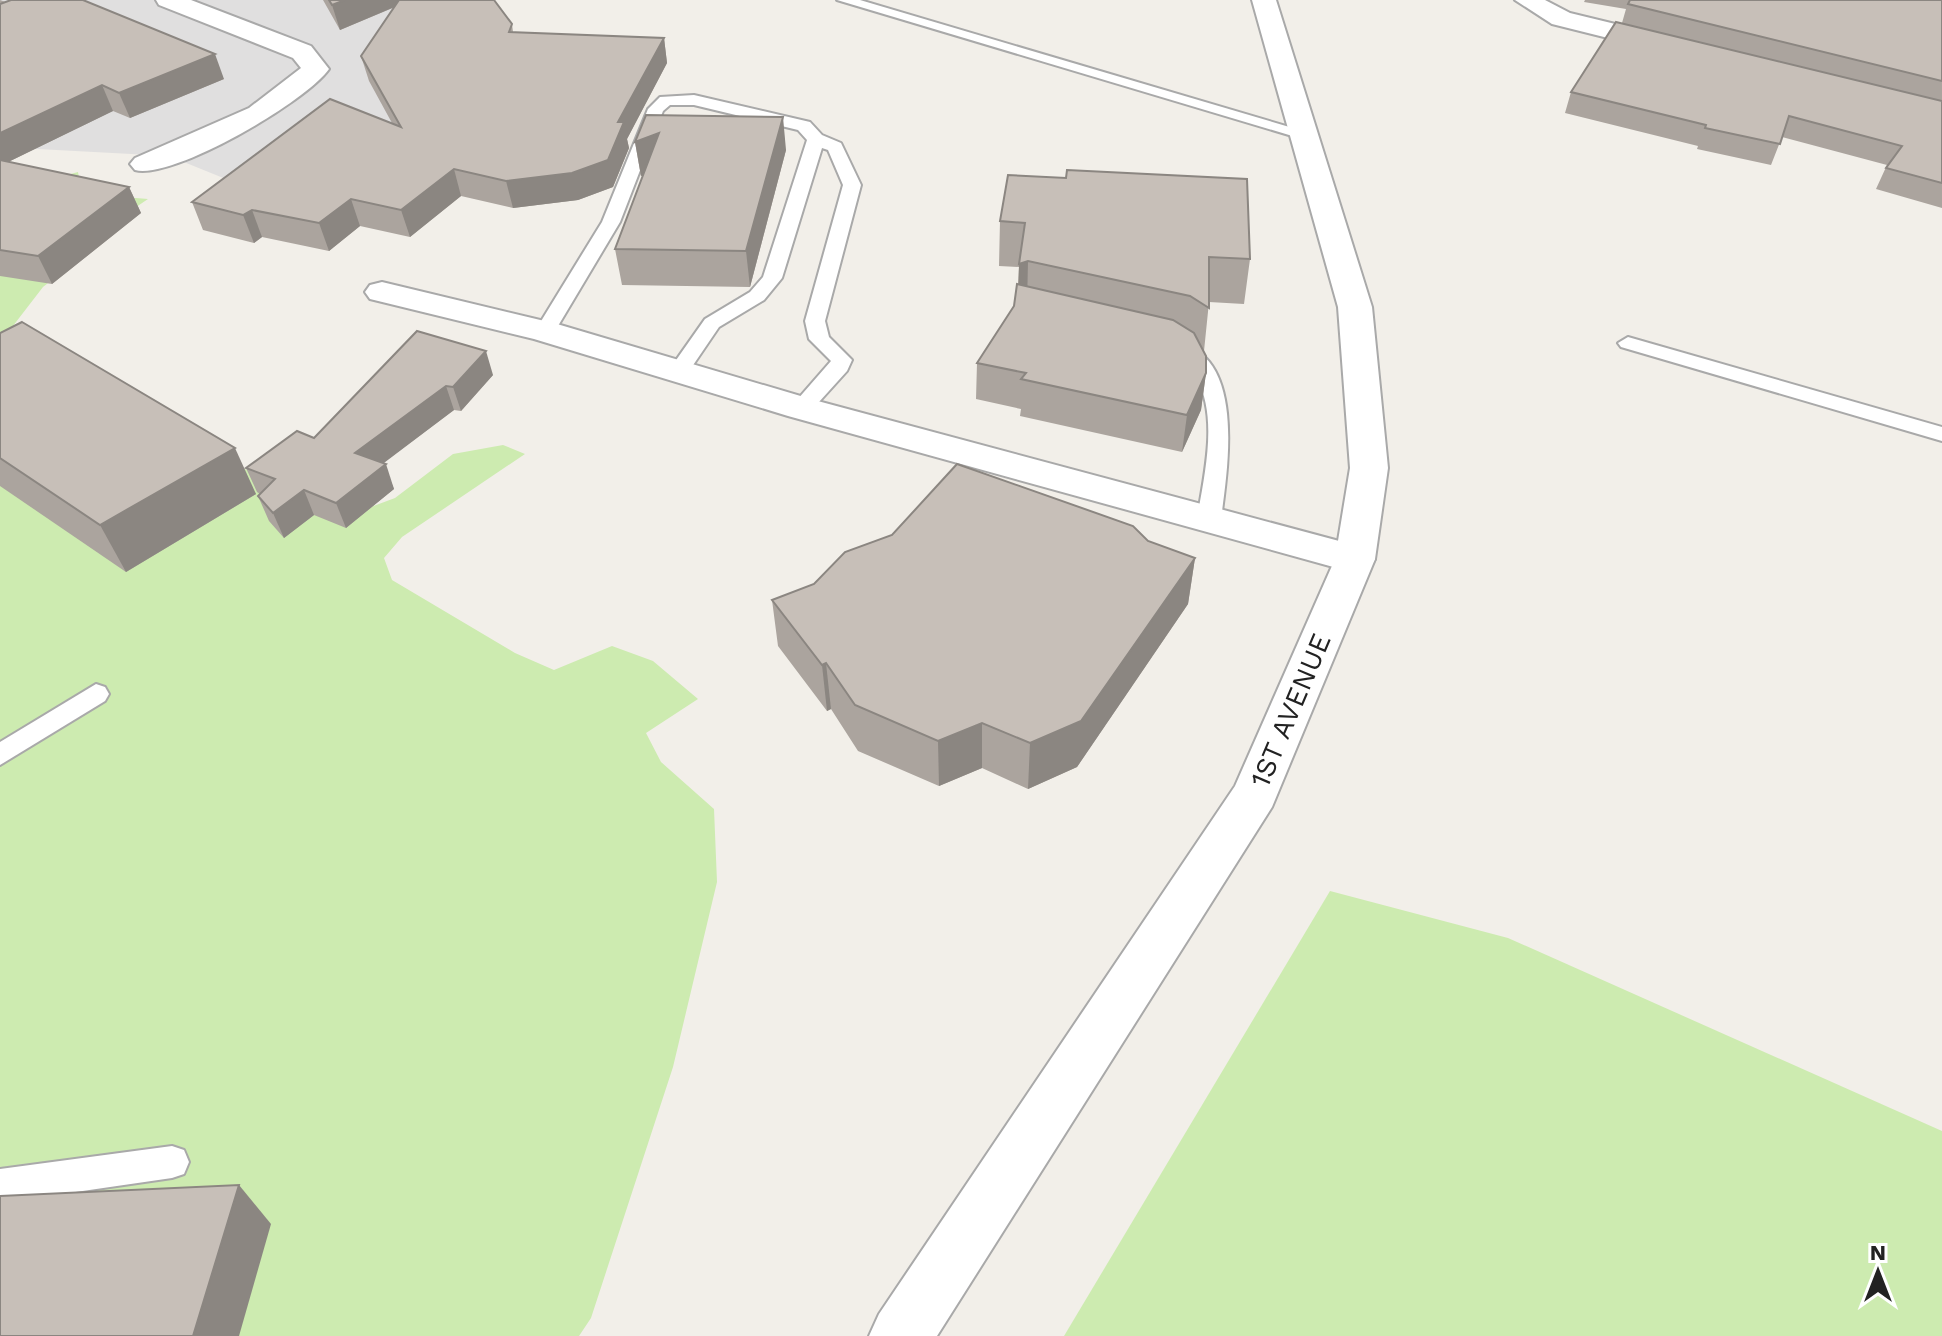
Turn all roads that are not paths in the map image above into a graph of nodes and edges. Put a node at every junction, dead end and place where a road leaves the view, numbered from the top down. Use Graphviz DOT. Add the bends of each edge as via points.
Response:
graph roads {
  1 [pos="168,0"];
  2 [pos="844,0"];
  3 [pos="1264,0"];
  4 [pos="1527,0"];
  5 [pos="1698,53"];
  6 [pos="1305,134"];
  7 [pos="816,139"];
  8 [pos="145,164"];
  9 [pos="382,292"];
  10 [pos="545,331"];
  11 [pos="1628,343"];
  12 [pos="1162,345"];
  13 [pos="678,373"];
  14 [pos="801,408"];
  15 [pos="1942,434"];
  16 [pos="1209,519"];
  17 [pos="1355,559"];
  18 [pos="96,694"];
  19 [pos="0,755"];
  20 [pos="172,1162"];
  21 [pos="0,1186"];
  22 [pos="901,1336"];
  1 -- 8 [label="street" via="302,52 316,69 300,88 254,115"];
  2 -- 6 [label="lane"];
  3 -- 6 [label="street, 1ST AVENUE"];
  4 -- 5 [label="street" via="1561,19"];
  6 -- 17 [label="street, 1ST AVENUE" via="1355,307 1369,468"];
  7 -- 10 [label="lane" via="804,126 785,120 694,100 666,100 656,109 611,222"];
  7 -- 13 [label="lane" via="772,278 757,296 712,323"];
  7 -- 14 [label="lane" via="835,147 852,185 815,321 819,339 842,360"];
  9 -- 10 [label="street"];
  10 -- 13 [label="street"];
  11 -- 15 [label="lane"];
  12 -- 16 [label="lane" via="1199,363 1215,392 1216,468"];
  13 -- 14 [label="street"];
  14 -- 16 [label="street"];
  16 -- 17 [label="street"];
  17 -- 22 [label="street, 1ST AVENUE" via="1255,794"];
  18 -- 19 [label="lane"];
  20 -- 21 [label="lane"];
}
